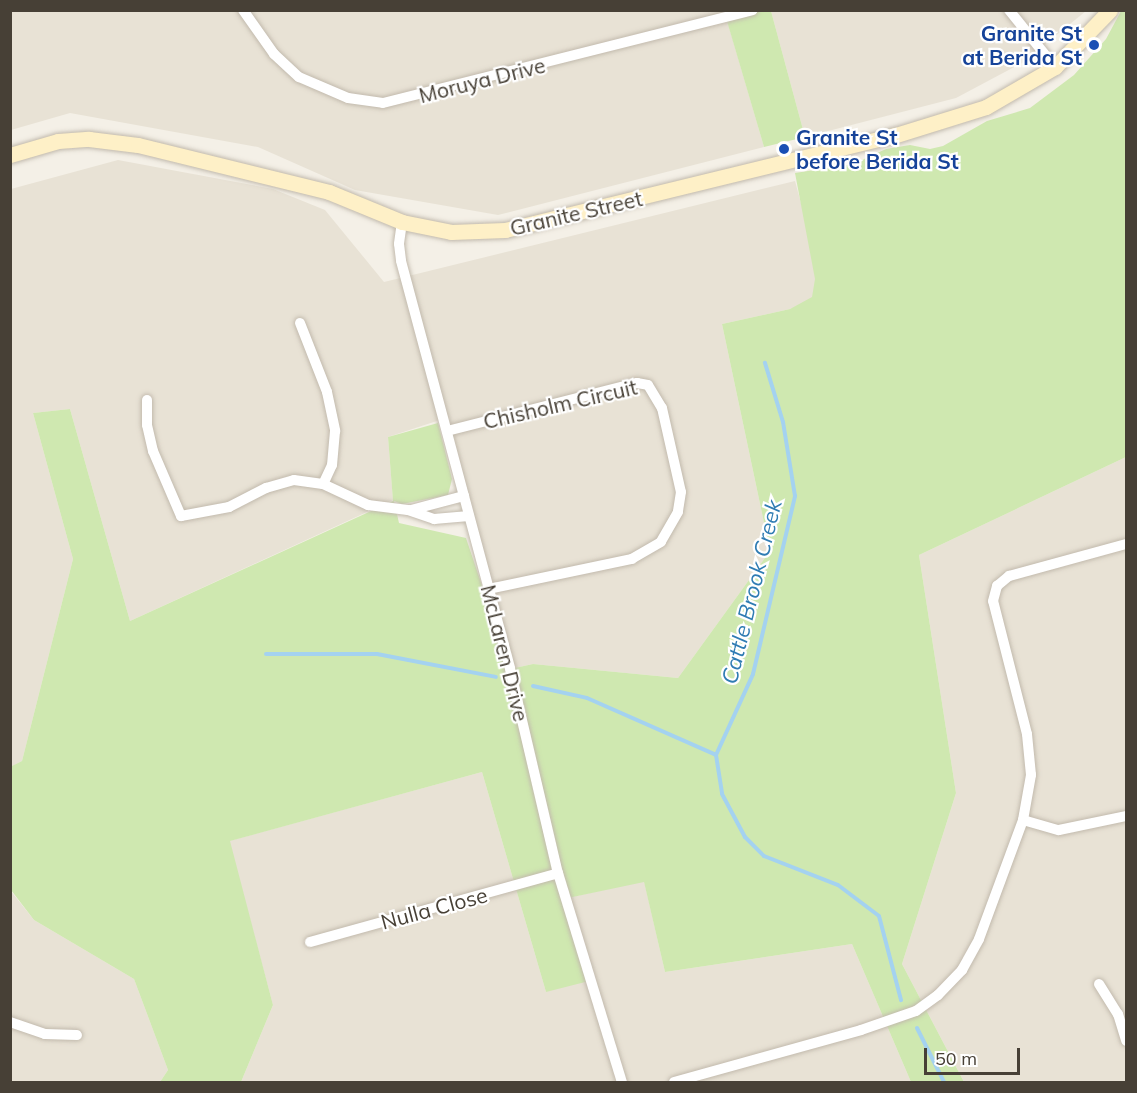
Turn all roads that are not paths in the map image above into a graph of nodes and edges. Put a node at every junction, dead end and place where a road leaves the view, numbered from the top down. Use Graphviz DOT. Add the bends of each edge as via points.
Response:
graph roads {
  1 [pos="243,10"];
  2 [pos="752,10"];
  3 [pos="1009,10"];
  4 [pos="1110,10"];
  5 [pos="1055,67"];
  6 [pos="10,155"];
  7 [pos="402,222"];
  8 [pos="300,323"];
  9 [pos="147,400"];
  10 [pos="447,431"];
  11 [pos="323,484"];
  12 [pos="464,496"];
  13 [pos="408,510"];
  14 [pos="469,516"];
  15 [pos="1126,544"];
  16 [pos="488,589"];
  17 [pos="1126,816"];
  18 [pos="1023,820"];
  19 [pos="558,873"];
  20 [pos="310,942"];
  21 [pos="1099,984"];
  22 [pos="10,1022"];
  23 [pos="77,1035"];
  24 [pos="1126,1041"];
  25 [pos="622,1083"];
  26 [pos="674,1083"];
  1 -- 2 [label="street, Moruya Drive" via="274,54 299,77 348,98 383,103"];
  3 -- 5 [label="street"];
  4 -- 5 [label="street, Granite Street"];
  5 -- 7 [label="street, Granite Street" via="1009,97 960,116 533,224 481,233"];
  6 -- 7 [label="street, Granite Street" via="78,139 138,144 329,192"];
  7 -- 10 [label="street, McLaren Drive" via="401,261"];
  8 -- 11 [label="street" via="327,392 335,431 332,465"];
  9 -- 11 [label="street" via="153,451 181,516 229,507 279,483 294,480"];
  10 -- 12 [label="street, McLaren Drive"];
  10 -- 16 [label="street, Chisholm Circuit" via="637,384 648,385 662,408 681,492 678,512 661,542 632,559"];
  11 -- 13 [label="street" via="368,505"];
  12 -- 13 [label="street"];
  12 -- 14 [label="street, McLaren Drive"];
  13 -- 14 [label="street" via="434,519"];
  14 -- 16 [label="street, McLaren Drive"];
  15 -- 18 [label="street" via="1009,576 997,586 993,601 1027,734 1031,775"];
  16 -- 19 [label="street, McLaren Drive"];
  17 -- 18 [label="street" via="1059,830"];
  18 -- 26 [label="street" via="979,939 962,970 938,995 916,1011 861,1030"];
  19 -- 20 [label="street, Nulla Close"];
  19 -- 25 [label="street, McLaren Drive"];
  21 -- 24 [label="street" via="1118,1014"];
  22 -- 23 [label="street" via="45,1034"];
}
